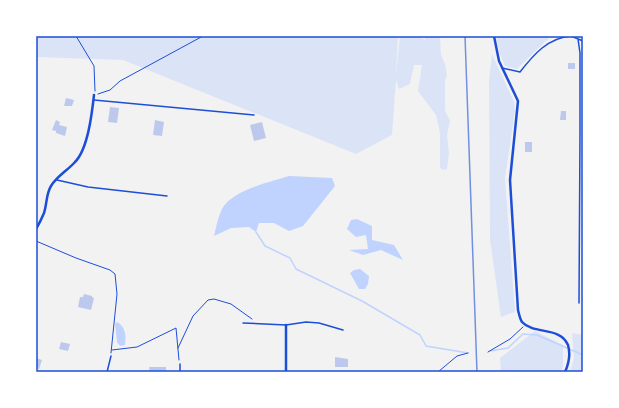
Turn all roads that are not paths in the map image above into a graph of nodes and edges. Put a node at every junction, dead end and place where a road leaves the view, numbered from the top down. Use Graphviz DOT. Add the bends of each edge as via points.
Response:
graph roads {
  1 [pos="494,36"];
  2 [pos="571,36"];
  3 [pos="578,39"];
  4 [pos="583,41"];
  5 [pos="502,68"];
  6 [pos="95,94"];
  7 [pos="94,100"];
  8 [pos="254,115"];
  9 [pos="56,179"];
  10 [pos="167,196"];
  11 [pos="36,229"];
  12 [pos="579,303"];
  13 [pos="243,323"];
  14 [pos="286,325"];
  15 [pos="343,330"];
  16 [pos="111,356"];
  17 [pos="180,364"];
  18 [pos="107,372"];
  19 [pos="180,372"];
  20 [pos="286,372"];
  21 [pos="565,372"];
  1 -- 5 [label="street"];
  2 -- 3 [label="lane"];
  2 -- 5 [label="lane" via="559,37 549,42 520,72"];
  3 -- 4 [label="lane"];
  3 -- 12 [label="lane"];
  5 -- 21 [label="street" via="518,101 510,180 518,310 524,323 559,334 565,339 570,357"];
  6 -- 7 [label="street"];
  7 -- 8 [label="lane"];
  7 -- 9 [label="street" via="80,155"];
  9 -- 10 [label="lane" via="88,186"];
  9 -- 11 [label="street" via="47,193 44,212"];
  13 -- 14 [label="lane"];
  14 -- 15 [label="lane" via="319,323"];
  14 -- 20 [label="street"];
  16 -- 18 [label="lane"];
  17 -- 19 [label="lane"];
}
